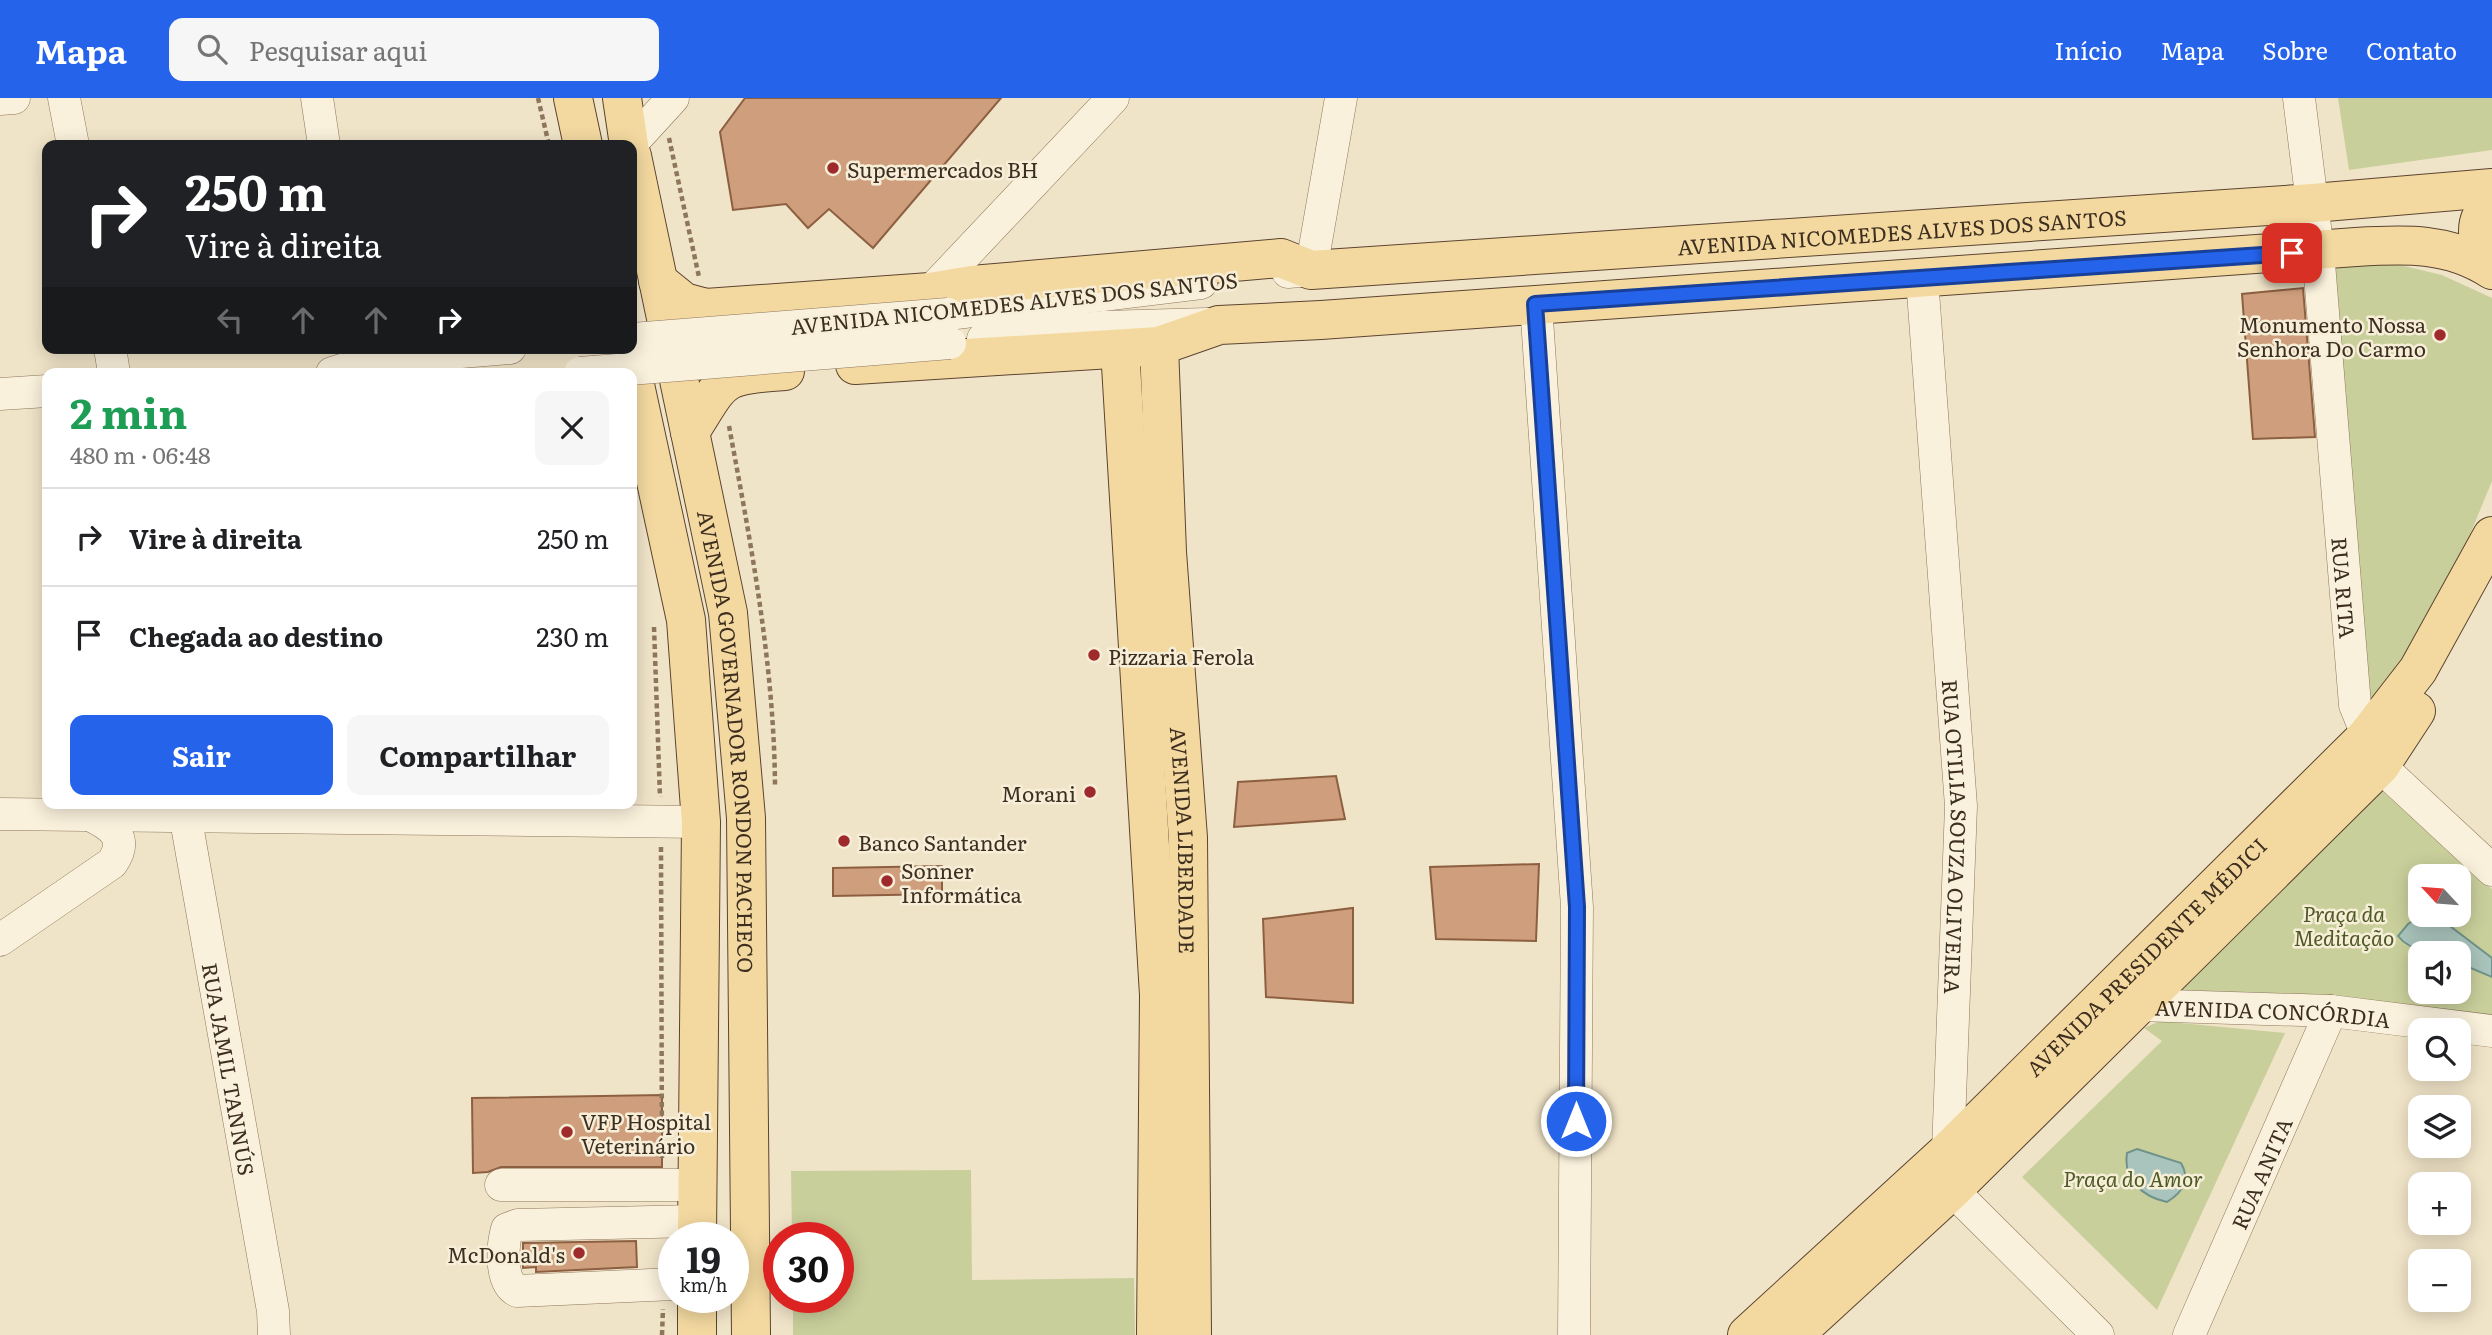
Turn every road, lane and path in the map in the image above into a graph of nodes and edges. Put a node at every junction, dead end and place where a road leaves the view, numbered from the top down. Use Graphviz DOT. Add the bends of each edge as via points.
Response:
graph roads {
  1 [pos="14,98"];
  2 [pos="64,98"];
  3 [pos="317,98"];
  4 [pos="538,98"];
  5 [pos="573,98"];
  6 [pos="622,98"];
  7 [pos="673,98"];
  8 [pos="1113,98"];
  9 [pos="1341,98"];
  10 [pos="1363,98"];
  11 [pos="2299,98"];
  12 [pos="0,99"];
  13 [pos="72,140"];
  14 [pos="323,140"];
  15 [pos="548,140"];
  16 [pos="582,140"];
  17 [pos="628,140"];
  18 [pos="634,140"];
  19 [pos="637,180"];
  20 [pos="2492,188"];
  21 [pos="2313,203"];
  22 [pos="2492,204"];
  23 [pos="2318,251"];
  24 [pos="2492,265"];
  25 [pos="1323,269"];
  26 [pos="2492,270"];
  27 [pos="1923,278"];
  28 [pos="658,281"];
  29 [pos="796,302"];
  30 [pos="1535,304"];
  31 [pos="943,316"];
  32 [pos="1219,325"];
  33 [pos="637,339"];
  34 [pos="1159,346"];
  35 [pos="1120,349"];
  36 [pos="448,354"];
  37 [pos="356,363"];
  38 [pos="612,368"];
  39 [pos="798,370"];
  40 [pos="42,391"];
  41 [pos="0,394"];
  42 [pos="637,394"];
  43 [pos="690,432"];
  44 [pos="2492,536"];
  45 [pos="2492,592"];
  46 [pos="654,623"];
  47 [pos="2373,751"];
  48 [pos="1164,762"];
  49 [pos="184,810"];
  50 [pos="416,811"];
  51 [pos="0,814"];
  52 [pos="90,815"];
  53 [pos="661,821"];
  54 [pos="701,822"];
  55 [pos="2492,870"];
  56 [pos="0,940"];
  57 [pos="2137,1005"];
  58 [pos="2331,1011"];
  59 [pos="2492,1031"];
  60 [pos="1948,1151"];
  61 [pos="501,1185"];
  62 [pos="1952,1190"];
  63 [pos="688,1207"];
  64 [pos="658,1288"];
  65 [pos="669,1313"];
  66 [pos="689,1313"];
  67 [pos="274,1335"];
  68 [pos="662,1335"];
  69 [pos="698,1335"];
  70 [pos="751,1335"];
  71 [pos="1156,1335"];
  72 [pos="1192,1335"];
  73 [pos="1574,1335"];
  74 [pos="1747,1335"];
  75 [pos="1794,1335"];
  76 [pos="2098,1335"];
  77 [pos="2189,1335"];
  1 -- 12 [label="street"];
  2 -- 13 [label="street"];
  3 -- 14 [label="street"];
  4 -- 15 [label="path"];
  5 -- 16 [label="main road"];
  6 -- 17 [label="main road"];
  7 -- 18 [label="street"];
  8 -- 31 [label="street"];
  9 -- 25 [label="street"];
  10 -- 25 [label="street"];
  11 -- 21 [label="street, RUA RITA"];
  19 -- 28 [label="main road, AVENIDA GOVERNADOR RONDON PACHECO"];
  20 -- 21 [label="main road, AVENIDA NICOMEDES ALVES DOS SANTOS"];
  21 -- 23 [label="street, RUA RITA"];
  21 -- 25 [label="main road, AVENIDA NICOMEDES ALVES DOS SANTOS"];
  22 -- 24 [label="main road" via="2478,226 2477,239"];
  23 -- 26 [label="main road, AVENIDA NICOMEDES ALVES DOS SANTOS" via="2414,244 2446,249"];
  23 -- 27 [label="main road, AVENIDA NICOMEDES ALVES DOS SANTOS"];
  23 -- 47 [label="street, RUA RITA" via="2355,705"];
  25 -- 31 [label="main road, AVENIDA NICOMEDES ALVES DOS SANTOS" via="1281,258 972,285"];
  27 -- 30 [label="main road, AVENIDA NICOMEDES ALVES DOS SANTOS"];
  27 -- 60 [label="street, RUA OTILIA SOUZA OLIVEIRA" via="1961,806"];
  28 -- 29 [label="main road, AVENIDA NICOMEDES ALVES DOS SANTOS" via="684,302 706,308"];
  28 -- 43 [label="main road, AVENIDA GOVERNADOR RONDON PACHECO"];
  29 -- 31 [label="main road, AVENIDA NICOMEDES ALVES DOS SANTOS"];
  29 -- 39 [label="main road" via="781,309 765,336 773,351"];
  30 -- 32 [label="main road, AVENIDA NICOMEDES ALVES DOS SANTOS"];
  30 -- 73 [label="street" via="1577,907"];
  31 -- 32 [label="street, AVENIDA NICOMEDES ALVES DOS SANTOS" via="1104,327"];
  31 -- 33 [label="street, AVENIDA NICOMEDES ALVES DOS SANTOS, bridge"];
  31 -- 38 [label="street, AVENIDA NICOMEDES ALVES DOS SANTOS, bridge"];
  32 -- 34 [label="main road, AVENIDA NICOMEDES ALVES DOS SANTOS"];
  34 -- 35 [label="main road, AVENIDA NICOMEDES ALVES DOS SANTOS"];
  34 -- 48 [label="main road, AVENIDA LIBERDADE" via="1167,552"];
  35 -- 39 [label="main road, AVENIDA NICOMEDES ALVES DOS SANTOS"];
  35 -- 48 [label="main road, AVENIDA LIBERDADE"];
  36 -- 37 [label="street"];
  39 -- 43 [label="main road, AVENIDA NICOMEDES ALVES DOS SANTOS" via="732,377 721,383"];
  40 -- 41 [label="street"];
  42 -- 54 [label="main road, AVENIDA GOVERNADOR RONDON PACHECO" via="686,620"];
  43 -- 70 [label="main road, AVENIDA GOVERNADOR RONDON PACHECO" via="728,612 746,818"];
  44 -- 47 [label="main road, AVENIDA PRESIDENTE MÉDICI"];
  45 -- 47 [label="main road, AVENIDA PRESIDENTE MÉDICI"];
  46 -- 53 [label="path"];
  47 -- 55 [label="street, RUA RITA"];
  47 -- 57 [label="main road, AVENIDA PRESIDENTE MÉDICI"];
  47 -- 60 [label="main road, AVENIDA PRESIDENTE MÉDICI"];
  48 -- 71 [label="main road, AVENIDA LIBERDADE"];
  48 -- 72 [label="main road, AVENIDA LIBERDADE" via="1188,838"];
  49 -- 50 [label="street"];
  49 -- 52 [label="street"];
  49 -- 67 [label="street, RUA JAMIL TANNÚS"];
  50 -- 53 [label="street"];
  51 -- 52 [label="street"];
  52 -- 56 [label="street" via="118,833 120,848 112,863"];
  53 -- 54 [label="street"];
  53 -- 63 [label="path"];
  54 -- 63 [label="main road, AVENIDA GOVERNADOR RONDON PACHECO"];
  57 -- 58 [label="street, AVENIDA CONCÓRDIA"];
  57 -- 62 [label="main road, AVENIDA PRESIDENTE MÉDICI"];
  58 -- 59 [label="street, AVENIDA CONCÓRDIA"];
  58 -- 77 [label="street, RUA ANITA"];
  60 -- 62 [label="street, RUA OTILIA SOUZA OLIVEIRA"];
  60 -- 74 [label="main road, AVENIDA PRESIDENTE MÉDICI"];
  61 -- 63 [label="street"];
  62 -- 75 [label="main road, AVENIDA PRESIDENTE MÉDICI"];
  62 -- 76 [label="street"];
  63 -- 64 [label="street" via="507,1229 506,1280 517,1291"];
  65 -- 68 [label="path"];
  66 -- 69 [label="main road"];
}
